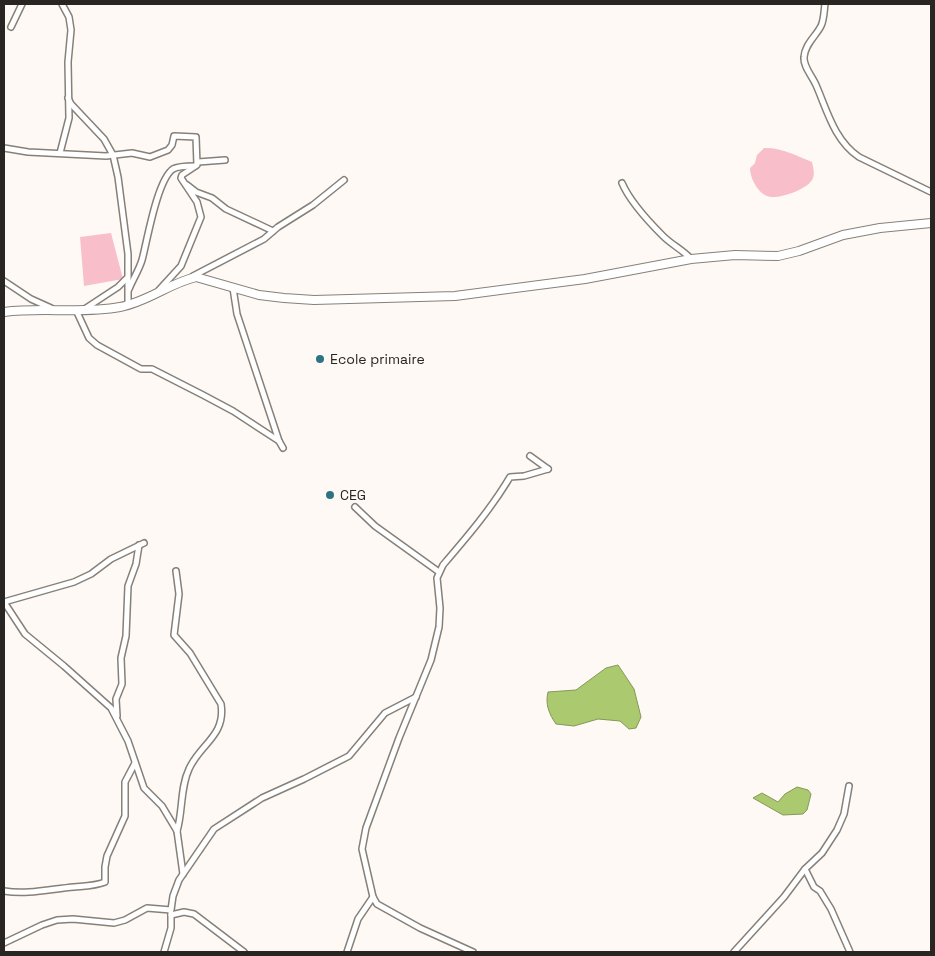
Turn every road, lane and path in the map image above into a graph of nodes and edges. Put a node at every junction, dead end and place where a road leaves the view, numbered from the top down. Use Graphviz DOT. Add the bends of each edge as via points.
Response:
graph roads {
  1 [pos="22,4"];
  2 [pos="62,4"];
  3 [pos="825,4"];
  4 [pos="11,27"];
  5 [pos="68,98"];
  6 [pos="4,148"];
  7 [pos="60,153"];
  8 [pos="113,155"];
  9 [pos="225,160"];
  10 [pos="198,164"];
  11 [pos="344,180"];
  12 [pos="183,181"];
  13 [pos="622,183"];
  14 [pos="931,192"];
  15 [pos="931,223"];
  16 [pos="273,231"];
  17 [pos="691,259"];
  18 [pos="127,278"];
  19 [pos="186,279"];
  20 [pos="4,281"];
  21 [pos="234,288"];
  22 [pos="127,291"];
  23 [pos="154,294"];
  24 [pos="128,304"];
  25 [pos="79,310"];
  26 [pos="56,311"];
  27 [pos="4,312"];
  28 [pos="279,441"];
  29 [pos="283,448"];
  30 [pos="530,456"];
  31 [pos="355,506"];
  32 [pos="176,571"];
  33 [pos="439,572"];
  34 [pos="4,602"];
  35 [pos="416,697"];
  36 [pos="117,719"];
  37 [pos="135,762"];
  38 [pos="849,786"];
  39 [pos="177,831"];
  40 [pos="805,869"];
  41 [pos="183,874"];
  42 [pos="4,892"];
  43 [pos="372,897"];
  44 [pos="171,913"];
  45 [pos="4,943"];
  46 [pos="164,952"];
  47 [pos="244,952"];
  48 [pos="347,952"];
  49 [pos="473,952"];
  50 [pos="734,952"];
  51 [pos="850,952"];
  1 -- 4 [label="street"];
  2 -- 5 [label="street" via="69,17 70,30"];
  3 -- 14 [label="street" via="822,23 807,46 804,61 836,132 859,157"];
  5 -- 7 [label="street" via="69,118"];
  5 -- 8 [label="street" via="104,138"];
  6 -- 7 [label="street"];
  7 -- 8 [label="street"];
  8 -- 10 [label="street" via="155,156 170,148 174,136 194,137 198,141"];
  8 -- 18 [label="street" via="128,254"];
  9 -- 10 [label="street"];
  10 -- 12 [label="street" via="182,175"];
  10 -- 22 [label="street" via="174,168 165,180 141,263"];
  11 -- 16 [label="street"];
  12 -- 16 [label="street" via="226,209"];
  12 -- 23 [label="street" via="201,217 181,266"];
  13 -- 17 [label="street" via="641,212 665,238"];
  15 -- 17 [label="street" via="843,235 778,256"];
  16 -- 19 [label="street" via="264,239"];
  17 -- 21 [label="street" via="585,279 455,296 314,300"];
  18 -- 22 [label="street"];
  18 -- 25 [label="street"];
  19 -- 21 [label="street" via="202,278"];
  19 -- 23 [label="street"];
  20 -- 26 [label="street"];
  21 -- 28 [label="street" via="237,314"];
  22 -- 24 [label="street"];
  23 -- 24 [label="street"];
  24 -- 25 [label="street"];
  25 -- 26 [label="street"];
  25 -- 28 [label="street" via="89,338 97,345 141,369 152,369 203,395"];
  26 -- 27 [label="street"];
  28 -- 29 [label="street"];
  30 -- 33 [label="street" via="548,470 510,477"];
  31 -- 33 [label="street" via="375,526"];
  32 -- 39 [label="street" via="179,594 174,634 196,662 221,704 222,712 220,727 190,766"];
  33 -- 35 [label="street" via="439,627 431,660"];
  34 -- 36 [label="street" via="25,634 111,708"];
  34 -- 36 [label="street" via="74,582 142,544 128,586"];
  35 -- 41 [label="street" via="385,713 349,756 262,798 214,829"];
  35 -- 43 [label="street" via="366,828 362,849"];
  36 -- 37 [label="street"];
  37 -- 39 [label="street" via="144,788 162,806"];
  37 -- 42 [label="street" via="125,782 125,816 107,856 105,882 36,892"];
  38 -- 40 [label="street" via="844,814 837,830 822,853"];
  39 -- 41 [label="street"];
  40 -- 50 [label="street"];
  40 -- 51 [label="street" via="831,909"];
  41 -- 44 [label="street" via="175,889"];
  43 -- 48 [label="street" via="358,919"];
  43 -- 49 [label="street" via="390,912"];
  44 -- 45 [label="street" via="144,909 114,923 57,920"];
  44 -- 46 [label="street" via="171,928"];
  44 -- 47 [label="street" via="194,914"];
}
